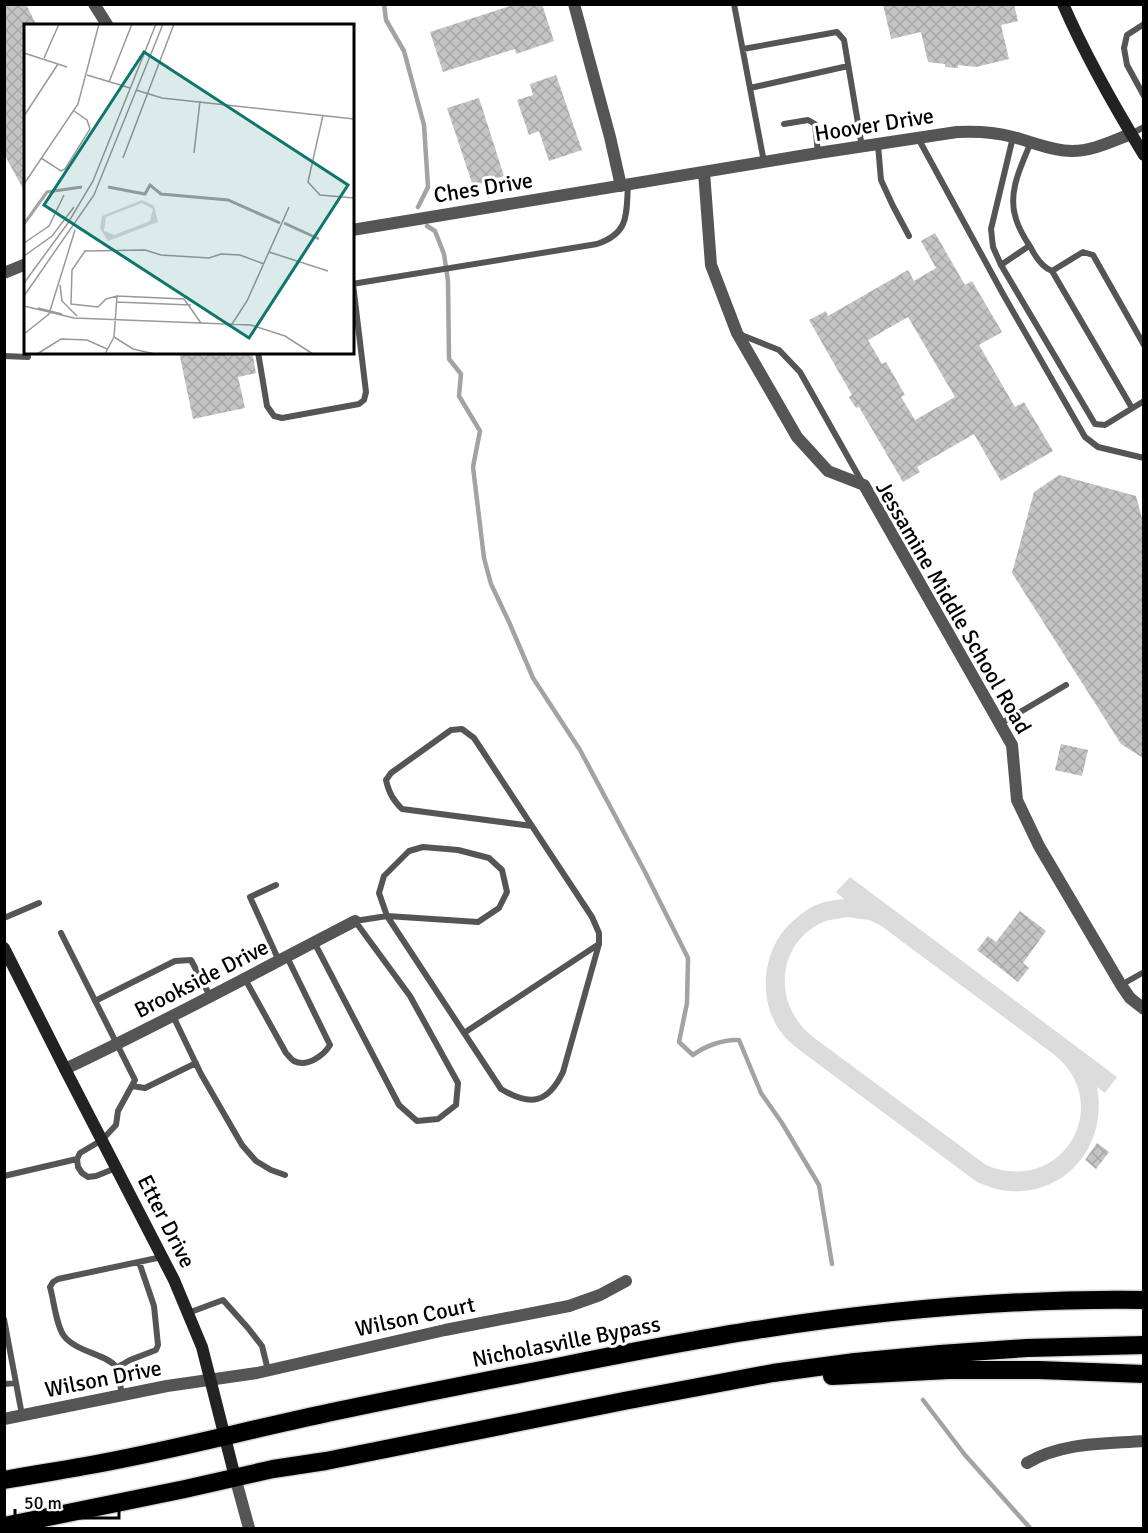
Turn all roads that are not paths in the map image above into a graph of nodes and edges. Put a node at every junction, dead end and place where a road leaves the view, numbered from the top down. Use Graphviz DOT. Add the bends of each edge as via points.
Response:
graph roads {
  1 [pos="94,4"];
  2 [pos="574,4"];
  3 [pos="734,4"];
  4 [pos="1063,4"];
  5 [pos="107,24"];
  6 [pos="1143,24"];
  7 [pos="743,49"];
  8 [pos="848,66"];
  9 [pos="750,88"];
  10 [pos="1143,96"];
  11 [pos="784,124"];
  12 [pos="1143,127"];
  13 [pos="1131,134"];
  14 [pos="1013,137"];
  15 [pos="918,138"];
  16 [pos="1031,142"];
  17 [pos="878,145"];
  18 [pos="862,147"];
  19 [pos="818,153"];
  20 [pos="1143,155"];
  21 [pos="764,163"];
  22 [pos="704,172"];
  23 [pos="624,185"];
  24 [pos="354,230"];
  25 [pos="909,236"];
  26 [pos="1029,246"];
  27 [pos="24,265"];
  28 [pos="1001,266"];
  29 [pos="1052,271"];
  30 [pos="4,273"];
  31 [pos="354,284"];
  32 [pos="354,292"];
  33 [pos="737,333"];
  34 [pos="1143,345"];
  35 [pos="258,354"];
  36 [pos="4,356"];
  37 [pos="28,357"];
  38 [pos="1143,401"];
  39 [pos="1132,408"];
  40 [pos="1143,458"];
  41 [pos="864,485"];
  42 [pos="1066,685"];
  43 [pos="1000,724"];
  44 [pos="532,826"];
  45 [pos="276,885"];
  46 [pos="39,903"];
  47 [pos="387,916"];
  48 [pos="4,918"];
  49 [pos="355,921"];
  50 [pos="61,933"];
  51 [pos="314,942"];
  52 [pos="599,944"];
  53 [pos="4,948"];
  54 [pos="283,959"];
  55 [pos="1143,972"];
  56 [pos="245,979"];
  57 [pos="1121,985"];
  58 [pos="210,997"];
  59 [pos="95,1001"];
  60 [pos="1143,1009"];
  61 [pos="172,1016"];
  62 [pos="464,1033"];
  63 [pos="116,1044"];
  64 [pos="196,1063"];
  65 [pos="64,1069"];
  66 [pos="132,1086"];
  67 [pos="102,1140"];
  68 [pos="77,1159"];
  69 [pos="116,1168"];
  70 [pos="285,1175"];
  71 [pos="4,1176"];
  72 [pos="162,1257"];
  73 [pos="139,1262"];
  74 [pos="626,1281"];
  75 [pos="1143,1294"];
  76 [pos="1118,1300"];
  77 [pos="1143,1300"];
  78 [pos="188,1312"];
  79 [pos="4,1319"];
  80 [pos="1143,1345"];
  81 [pos="116,1368"];
  82 [pos="268,1371"];
  83 [pos="1143,1374"];
  84 [pos="210,1379"];
  85 [pos="16,1383"];
  86 [pos="4,1384"];
  87 [pos="714,1384"];
  88 [pos="122,1396"];
  89 [pos="22,1416"];
  90 [pos="4,1419"];
  91 [pos="226,1437"];
  92 [pos="1143,1441"];
  93 [pos="1027,1463"];
  94 [pos="235,1478"];
  95 [pos="4,1480"];
  96 [pos="4,1526"];
  97 [pos="249,1528"];
  1 -- 5 [label="street"];
  2 -- 23 [label="street"];
  3 -- 7 [label="lane"];
  4 -- 13 [label="street" via="1090,63"];
  6 -- 10 [label="lane" via="1127,35 1124,48 1127,65"];
  7 -- 8 [label="lane" via="837,32 844,39"];
  7 -- 9 [label="lane"];
  8 -- 9 [label="lane"];
  8 -- 18 [label="lane"];
  9 -- 21 [label="lane"];
  11 -- 19 [label="lane" via="808,120 815,124"];
  12 -- 13 [label="lane"];
  13 -- 16 [label="street, Hoover Drive" via="1096,148 1073,151"];
  13 -- 20 [label="street"];
  14 -- 15 [label="street, Hoover Drive" via="975,131"];
  14 -- 16 [label="street, Hoover Drive"];
  14 -- 28 [label="lane" via="991,229"];
  15 -- 17 [label="street, Hoover Drive"];
  15 -- 40 [label="lane" via="1084,436 1098,447"];
  16 -- 26 [label="lane" via="1016,178 1013,202 1015,217"];
  17 -- 18 [label="street, Hoover Drive"];
  17 -- 25 [label="lane" via="881,180"];
  18 -- 19 [label="street, Hoover Drive"];
  19 -- 21 [label="street, Hoover Drive"];
  21 -- 22 [label="street, Hoover Drive"];
  22 -- 23 [label="street, Hoover Drive"];
  22 -- 33 [label="street, Jessamine Middle School Road" via="711,265"];
  23 -- 24 [label="street, Ches Drive"];
  23 -- 31 [label="lane" via="625,222 606,241"];
  26 -- 28 [label="lane"];
  26 -- 29 [label="lane" via="1045,268"];
  27 -- 30 [label="street"];
  28 -- 39 [label="lane" via="1095,424 1105,425"];
  29 -- 34 [label="lane" via="1083,252 1093,255"];
  29 -- 39 [label="lane"];
  32 -- 35 [label="lane" via="366,392 359,404 282,418 274,416 267,406"];
  33 -- 41 [label="street, Jessamine Middle School Road" via="797,437 828,471"];
  33 -- 41 [label="lane" via="779,350 800,372"];
  36 -- 37 [label="lane"];
  38 -- 39 [label="lane"];
  41 -- 43 [label="street, Jessamine Middle School Road"];
  42 -- 43 [label="lane"];
  43 -- 57 [label="street, Jessamine Middle School Road" via="1012,745 1017,800"];
  44 -- 44 [label="lane" via="474,738 462,729 451,730 391,772 386,780 388,792 402,809"];
  44 -- 52 [label="lane" via="592,917"];
  45 -- 54 [label="lane" via="250,897"];
  46 -- 48 [label="lane"];
  47 -- 47 [label="lane" via="379,892 384,876 409,851 423,847 458,850 489,858 502,870 507,892 499,908 478,922"];
  47 -- 49 [label="lane"];
  47 -- 62 [label="lane"];
  49 -- 51 [label="street, Brookside Drive"];
  49 -- 51 [label="lane" via="410,996 458,1083 456,1105 438,1119 417,1121 399,1105"];
  50 -- 59 [label="lane"];
  51 -- 54 [label="street, Brookside Drive"];
  52 -- 62 [label="lane"];
  52 -- 62 [label="lane" via="563,1072 555,1087 543,1097 515,1098 501,1089"];
  53 -- 65 [label="street, Etter Drive"];
  54 -- 56 [label="street, Brookside Drive"];
  54 -- 56 [label="lane" via="330,1045 314,1059 302,1063 286,1053"];
  55 -- 57 [label="lane"];
  56 -- 58 [label="street, Brookside Drive"];
  57 -- 60 [label="street, Jessamine Middle School Road"];
  58 -- 59 [label="lane" via="191,960 175,961"];
  58 -- 61 [label="street, Brookside Drive"];
  59 -- 63 [label="lane"];
  61 -- 63 [label="street, Brookside Drive"];
  61 -- 64 [label="lane"];
  63 -- 65 [label="street, Brookside Drive"];
  63 -- 66 [label="lane" via="135,1080"];
  64 -- 66 [label="lane" via="145,1088"];
  64 -- 70 [label="lane" via="242,1145 256,1161"];
  65 -- 67 [label="street, Etter Drive"];
  66 -- 67 [label="lane" via="118,1111 116,1125"];
  67 -- 68 [label="lane"];
  67 -- 69 [label="street, Etter Drive"];
  68 -- 69 [label="lane" via="78,1167 88,1177"];
  68 -- 71 [label="lane"];
  69 -- 72 [label="street, Etter Drive"];
  72 -- 73 [label="lane"];
  72 -- 78 [label="street, Etter Drive"];
  73 -- 81 [label="lane" via="154,1306 158,1345 156,1350"];
  73 -- 81 [label="lane" via="58,1280 50,1287 65,1337"];
  74 -- 82 [label="street, Wilson Court" via="569,1306"];
  75 -- 76 [label="highway"];
  76 -- 77 [label="highway, Nicholasville Bypass"];
  76 -- 91 [label="highway, Nicholasville Bypass" via="921,1309 766,1328 589,1360"];
  78 -- 82 [label="lane" via="223,1300 262,1346"];
  78 -- 84 [label="street, Etter Drive"];
  79 -- 85 [label="lane"];
  80 -- 87 [label="highway" via="918,1356 814,1367"];
  81 -- 88 [label="lane"];
  82 -- 84 [label="street, Wilson Court"];
  83 -- 87 [label="highway" via="949,1370"];
  84 -- 88 [label="street, Wilson Drive"];
  84 -- 91 [label="street, Etter Drive"];
  85 -- 86 [label="lane"];
  85 -- 89 [label="lane"];
  87 -- 94 [label="highway"];
  88 -- 89 [label="street, Wilson Drive"];
  89 -- 90 [label="street, Wilson Drive"];
  91 -- 94 [label="street, Etter Drive"];
  91 -- 95 [label="highway, Nicholasville Bypass"];
  92 -- 93 [label="street" via="1068,1447"];
  94 -- 96 [label="highway"];
  94 -- 97 [label="street, Etter Drive"];
}
